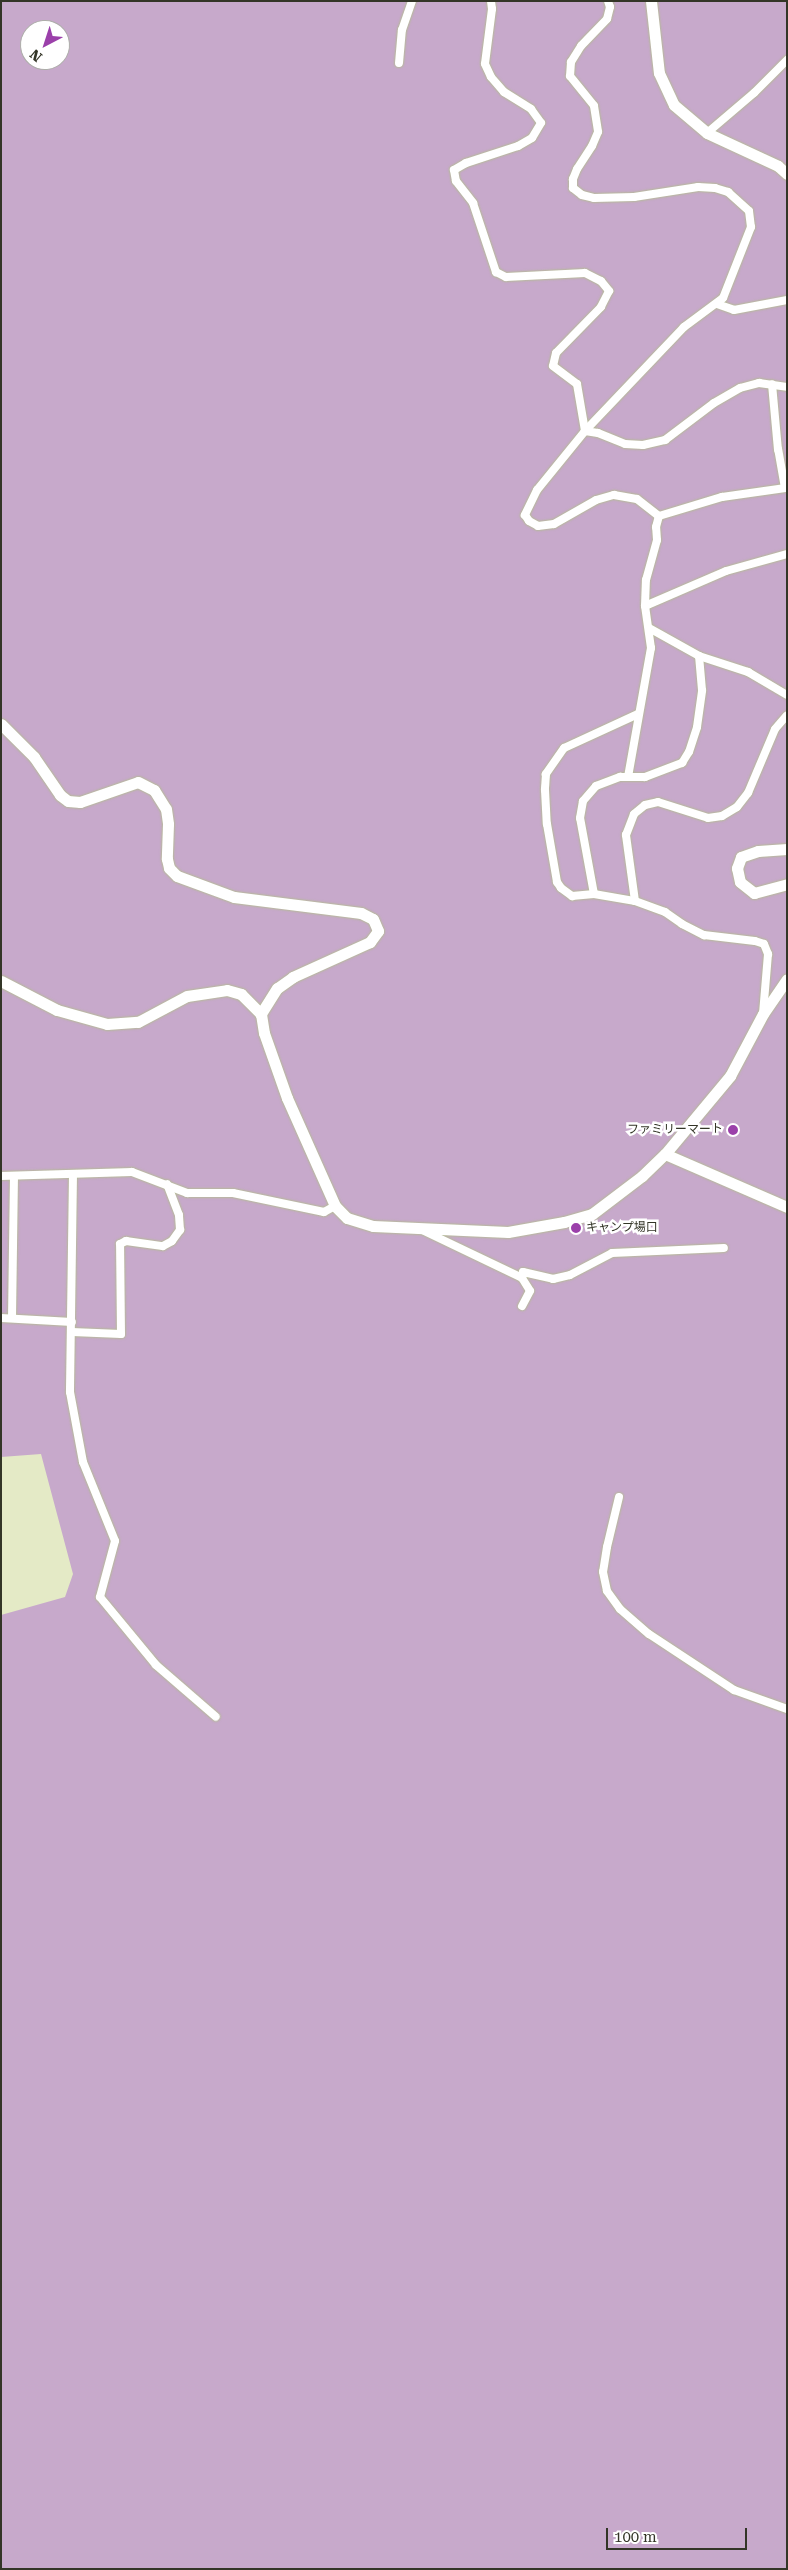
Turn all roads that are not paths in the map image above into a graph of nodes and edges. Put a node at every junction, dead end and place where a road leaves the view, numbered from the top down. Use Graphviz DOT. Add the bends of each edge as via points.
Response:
graph roads {
  1 [pos="412,1"];
  2 [pos="490,1"];
  3 [pos="608,1"];
  4 [pos="651,1"];
  5 [pos="787,60"];
  6 [pos="399,63"];
  7 [pos="707,133"];
  8 [pos="787,174"];
  9 [pos="787,300"];
  10 [pos="717,304"];
  11 [pos="772,384"];
  12 [pos="787,387"];
  13 [pos="585,431"];
  14 [pos="659,516"];
  15 [pos="787,554"];
  16 [pos="645,606"];
  17 [pos="649,628"];
  18 [pos="699,656"];
  19 [pos="787,694"];
  20 [pos="638,714"];
  21 [pos="787,715"];
  22 [pos="1,724"];
  23 [pos="628,777"];
  24 [pos="787,850"];
  25 [pos="787,884"];
  26 [pos="594,894"];
  27 [pos="635,901"];
  28 [pos="787,980"];
  29 [pos="1,981"];
  30 [pos="261,1014"];
  31 [pos="763,1014"];
  32 [pos="665,1154"];
  33 [pos="73,1174"];
  34 [pos="1,1176"];
  35 [pos="14,1176"];
  36 [pos="167,1184"];
  37 [pos="335,1206"];
  38 [pos="787,1207"];
  39 [pos="419,1229"];
  40 [pos="724,1248"];
  41 [pos="522,1278"];
  42 [pos="522,1306"];
  43 [pos="1,1318"];
  44 [pos="12,1318"];
  45 [pos="72,1322"];
  46 [pos="72,1332"];
  47 [pos="619,1497"];
  48 [pos="787,1709"];
  49 [pos="216,1717"];
  1 -- 6 [label="street" via="402,30"];
  2 -- 13 [label="street" via="492,8 485,64 490,77 504,92 531,109 541,123 532,138 518,146 454,170 456,181 473,203 496,272 506,278 585,274 601,280 609,291 602,308 556,353 552,366 577,384"];
  3 -- 10 [label="street" via="607,19 581,46 572,62 570,76 594,106 598,132 577,169 573,188 594,198 634,197 698,187 728,192 749,211 752,227"];
  4 -- 7 [label="street" via="659,73 668,95 685,116"];
  5 -- 7 [label="street"];
  7 -- 8 [label="street" via="778,166"];
  9 -- 10 [label="street" via="734,310"];
  10 -- 13 [label="street" via="684,327"];
  11 -- 12 [label="street"];
  11 -- 13 [label="street" via="759,383 740,388 665,440 643,445 625,444"];
  11 -- 14 [label="street" via="785,488 722,497"];
  13 -- 14 [label="street" via="537,490 525,515 529,521 538,526 554,524 596,500 614,495 637,499"];
  14 -- 16 [label="street" via="657,540 646,580"];
  15 -- 16 [label="street" via="726,571"];
  16 -- 17 [label="street"];
  17 -- 18 [label="street"];
  17 -- 20 [label="street" via="651,648"];
  18 -- 19 [label="street" via="748,672"];
  18 -- 23 [label="street" via="702,690 690,752 682,762 665,771 645,777"];
  20 -- 23 [label="street"];
  20 -- 26 [label="street" via="564,748 546,776 547,824 557,882 572,896"];
  21 -- 27 [label="street" via="775,729 748,793 730,811 708,818 658,802 644,805 634,814 626,835"];
  22 -- 30 [label="street" via="34,757 60,795 68,801 80,802 138,782 154,790 166,809 167,858 169,868 177,876 234,897 362,913 373,919 378,931 370,942 277,988"];
  23 -- 26 [label="street" via="596,786 583,801 580,818"];
  24 -- 25 [label="street" via="758,851 741,858 737,868 740,882 754,892"];
  26 -- 27 [label="street"];
  27 -- 31 [label="street" via="665,912 704,935 764,944 768,954"];
  28 -- 31 [label="street"];
  29 -- 30 [label="street" via="57,1010 107,1024 138,1022 187,996 227,990 241,994"];
  30 -- 37 [label="street" via="264,1033 287,1098"];
  31 -- 32 [label="street" via="730,1076"];
  32 -- 38 [label="street"];
  32 -- 39 [label="street" via="592,1214 573,1220 508,1232"];
  33 -- 35 [label="street"];
  33 -- 36 [label="street" via="132,1172"];
  33 -- 45 [label="street"];
  34 -- 35 [label="street"];
  35 -- 44 [label="street"];
  36 -- 37 [label="street" via="187,1193 233,1193 324,1212"];
  36 -- 46 [label="street" via="179,1215 180,1230 172,1241 163,1246 126,1241 120,1244 121,1334"];
  37 -- 39 [label="street" via="347,1218 373,1226"];
  39 -- 41 [label="street"];
  40 -- 41 [label="street" via="612,1253 570,1275 553,1279 523,1272"];
  41 -- 42 [label="street" via="530,1291"];
  43 -- 44 [label="street"];
  44 -- 45 [label="street"];
  45 -- 46 [label="street"];
  46 -- 49 [label="street" via="70,1392 83,1462 115,1541 100,1597 156,1665"];
  47 -- 48 [label="street" via="603,1572 607,1591 620,1609 650,1634 734,1690"];
}
